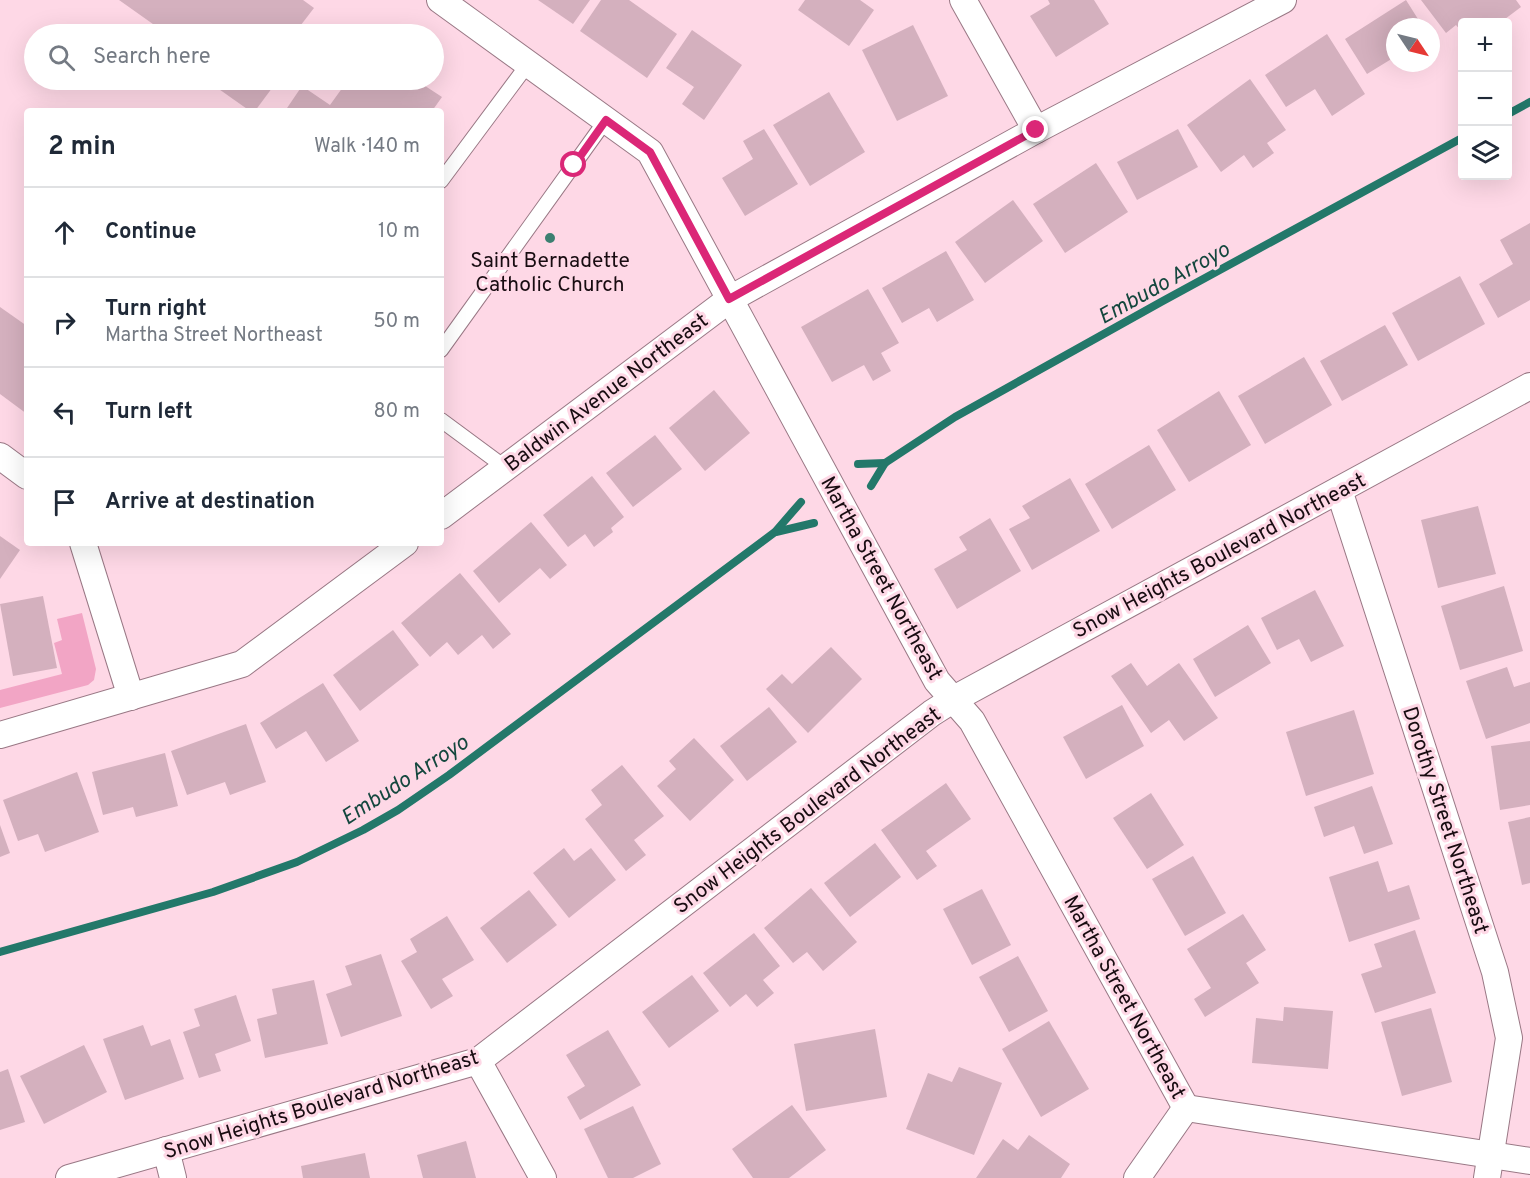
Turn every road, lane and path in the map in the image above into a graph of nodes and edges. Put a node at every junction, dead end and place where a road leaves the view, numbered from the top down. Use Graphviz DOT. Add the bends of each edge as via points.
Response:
graph roads {
  1 [pos="440,0"];
  2 [pos="963,0"];
  3 [pos="1282,0"];
  4 [pos="528,64"];
  5 [pos="606,120"];
  6 [pos="1036,130"];
  7 [pos="444,177"];
  8 [pos="729,299"];
  9 [pos="444,346"];
  10 [pos="1530,386"];
  11 [pos="444,422"];
  12 [pos="0,456"];
  13 [pos="506,468"];
  14 [pos="24,474"];
  15 [pos="1339,490"];
  16 [pos="444,514"];
  17 [pos="84,546"];
  18 [pos="401,546"];
  19 [pos="131,697"];
  20 [pos="954,699"];
  21 [pos="0,735"];
  22 [pos="478,1061"];
  23 [pos="1186,1108"];
  24 [pos="166,1150"];
  25 [pos="1530,1161"];
  26 [pos="1490,1167"];
  27 [pos="69,1178"];
  28 [pos="173,1178"];
  29 [pos="543,1178"];
  30 [pos="1137,1178"];
  1 -- 4 [label="street, Martha Street Northeast"];
  2 -- 6 [label="street"];
  3 -- 6 [label="street, Baldwin Avenue Northeast"];
  4 -- 5 [label="street, Martha Street Northeast"];
  4 -- 7 [label="lane"];
  5 -- 8 [label="street, Martha Street Northeast" via="650,152"];
  5 -- 9 [label="lane"];
  6 -- 8 [label="street, Baldwin Avenue Northeast"];
  8 -- 13 [label="street, Baldwin Avenue Northeast"];
  8 -- 20 [label="street, Martha Street Northeast" via="937,681"];
  10 -- 15 [label="street, Snow Heights Boulevard Northeast"];
  11 -- 13 [label="lane"];
  12 -- 14 [label="street"];
  13 -- 16 [label="street, Baldwin Avenue Northeast"];
  15 -- 20 [label="street, Snow Heights Boulevard Northeast"];
  15 -- 26 [label="street, Dorothy Street Northeast" via="1495,972 1509,1038"];
  17 -- 19 [label="street"];
  18 -- 19 [label="street" via="242,664"];
  19 -- 21 [label="street"];
  20 -- 22 [label="street, Snow Heights Boulevard Northeast"];
  20 -- 23 [label="street, Martha Street Northeast" via="972,721"];
  22 -- 24 [label="street, Snow Heights Boulevard Northeast"];
  22 -- 29 [label="street"];
  23 -- 26 [label="street, Martha Street Northeast"];
  23 -- 30 [label="street"];
  24 -- 27 [label="street, Snow Heights Boulevard Northeast"];
  24 -- 28 [label="street"];
  25 -- 26 [label="street, Martha Street Northeast"];
}
